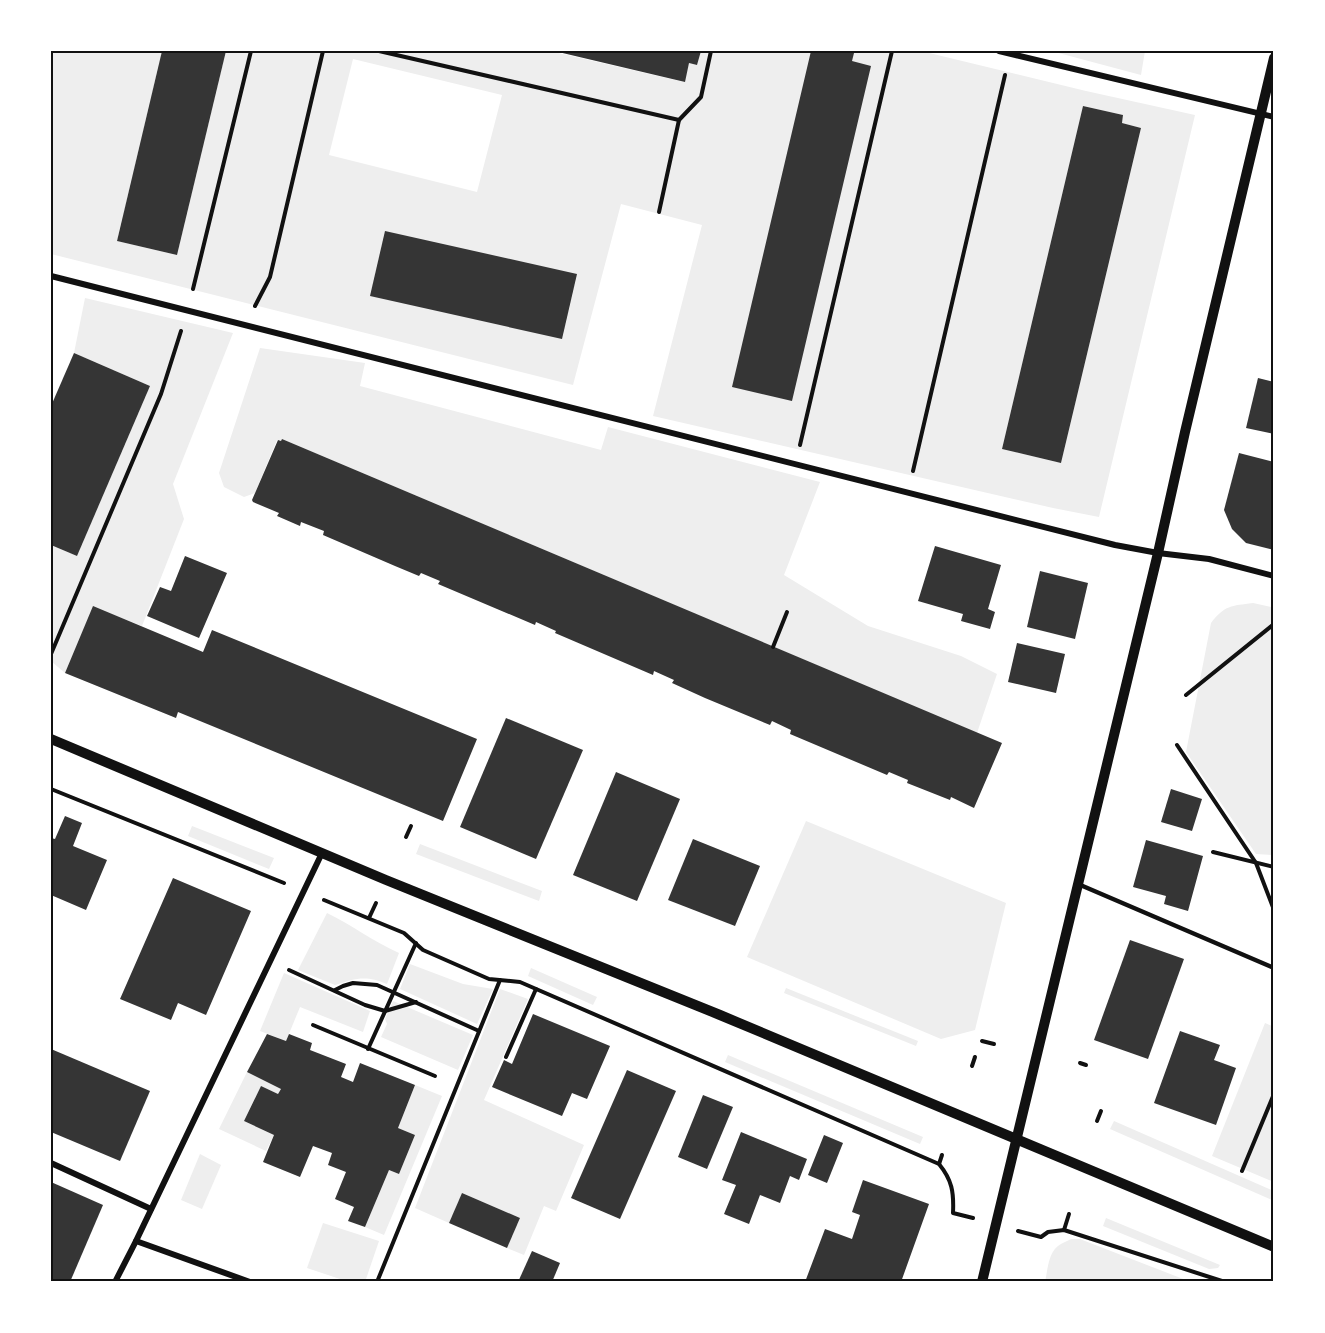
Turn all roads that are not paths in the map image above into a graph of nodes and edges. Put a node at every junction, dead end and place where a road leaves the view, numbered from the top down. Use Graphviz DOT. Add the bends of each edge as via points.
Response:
graph roads {
  1 [pos="999,51"];
  2 [pos="1274,58"];
  3 [pos="1261,114"];
  4 [pos="1274,117"];
  5 [pos="51,276"];
  6 [pos="1158,553"];
  7 [pos="1274,576"];
  8 [pos="51,739"];
  9 [pos="322,852"];
  10 [pos="1078,884"];
  11 [pos="1274,968"];
  12 [pos="1017,1140"];
  13 [pos="51,1163"];
  14 [pos="151,1209"];
  15 [pos="136,1241"];
  16 [pos="1274,1247"];
  17 [pos="115,1282"];
  18 [pos="250,1282"];
  19 [pos="982,1282"];
  1 -- 3 [label="street"];
  2 -- 3 [label="street"];
  3 -- 4 [label="street"];
  3 -- 6 [label="street"];
  5 -- 6 [label="street"];
  6 -- 7 [label="street" via="1209,559"];
  6 -- 10 [label="street"];
  8 -- 9 [label="street"];
  9 -- 12 [label="street"];
  9 -- 14 [label="street"];
  10 -- 11 [label="lane"];
  10 -- 12 [label="street"];
  12 -- 16 [label="street"];
  12 -- 19 [label="street"];
  13 -- 14 [label="street"];
  14 -- 15 [label="street"];
  15 -- 17 [label="street"];
  15 -- 18 [label="street"];
}
